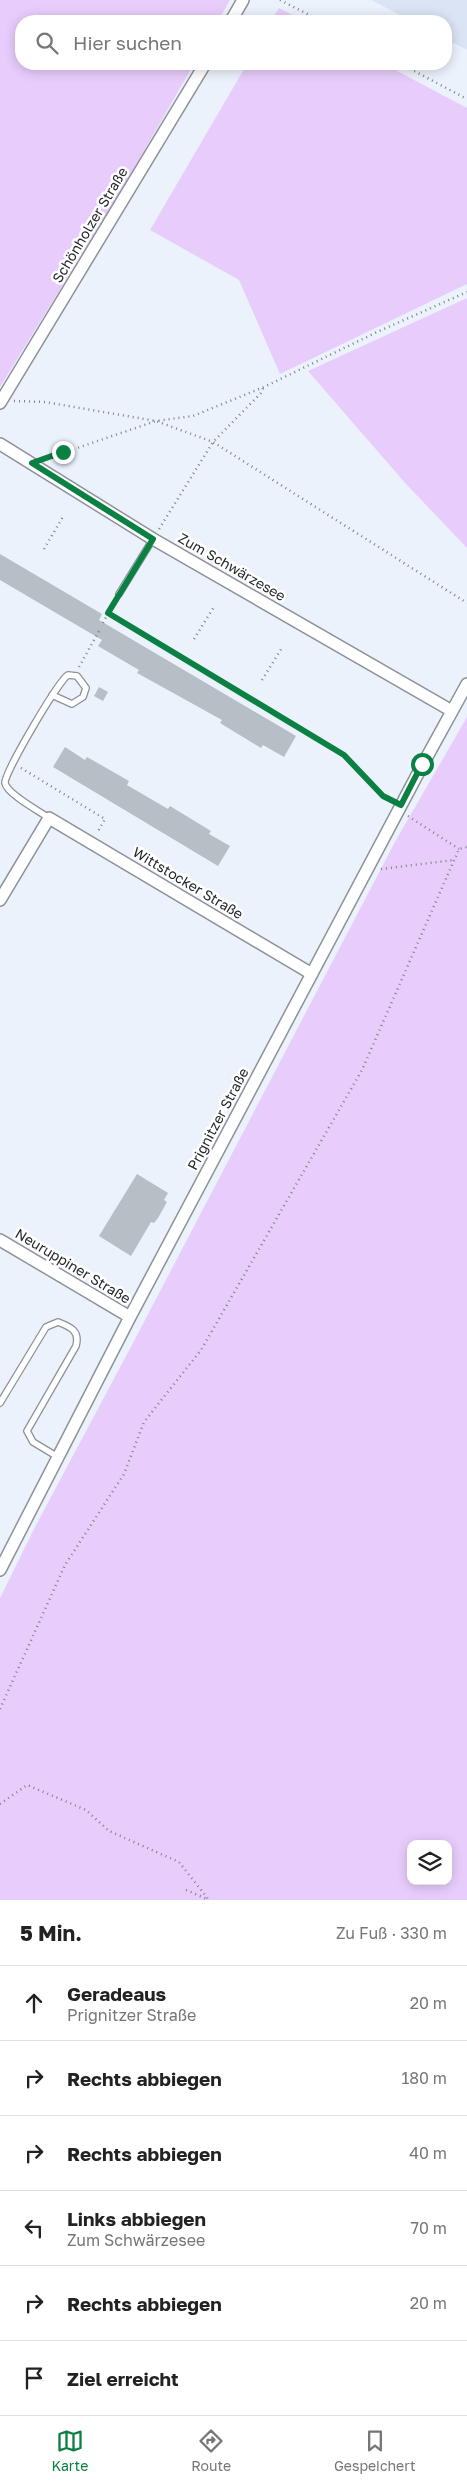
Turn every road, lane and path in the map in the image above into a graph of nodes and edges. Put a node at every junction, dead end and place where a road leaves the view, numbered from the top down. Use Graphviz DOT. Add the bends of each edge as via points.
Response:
graph roads {
  1 [pos="244,0"];
  2 [pos="280,0"];
  3 [pos="235,15"];
  4 [pos="309,15"];
  5 [pos="201,70"];
  6 [pos="412,70"];
  7 [pos="467,99"];
  8 [pos="467,292"];
  9 [pos="264,387"];
  10 [pos="12,401"];
  11 [pos="0,402"];
  12 [pos="156,420"];
  13 [pos="213,442"];
  14 [pos="0,444"];
  15 [pos="32,463"];
  16 [pos="64,515"];
  17 [pos="153,539"];
  18 [pos="44,549"];
  19 [pos="119,594"];
  20 [pos="467,603"];
  21 [pos="215,605"];
  22 [pos="108,613"];
  23 [pos="103,623"];
  24 [pos="99,631"];
  25 [pos="194,639"];
  26 [pos="283,646"];
  27 [pos="75,675"];
  28 [pos="262,680"];
  29 [pos="467,684"];
  30 [pos="52,695"];
  31 [pos="452,711"];
  32 [pos="12,763"];
  33 [pos="400,807"];
  34 [pos="49,818"];
  35 [pos="91,843"];
  36 [pos="467,847"];
  37 [pos="459,849"];
  38 [pos="454,860"];
  39 [pos="366,870"];
  40 [pos="0,900"];
  41 [pos="312,974"];
  42 [pos="0,1240"];
  43 [pos="130,1318"];
  44 [pos="0,1403"];
  45 [pos="58,1457"];
  46 [pos="0,1570"];
  47 [pos="0,1709"];
  48 [pos="0,1804"];
  49 [pos="186,1890"];
  50 [pos="209,1900"];
  1 -- 3 [label="street"];
  2 -- 4 [label="path"];
  5 -- 11 [label="street, Schönholzer Straße"];
  6 -- 7 [label="path"];
  8 -- 9 [label="path"];
  9 -- 12 [label="path" via="193,416"];
  9 -- 13 [label="path"];
  10 -- 12 [label="path" via="45,402"];
  12 -- 13 [label="path"];
  12 -- 15 [label="path"];
  13 -- 17 [label="path"];
  13 -- 20 [label="path"];
  14 -- 15 [label="street, Zum Schwärzesee"];
  15 -- 17 [label="street, Zum Schwärzesee"];
  16 -- 18 [label="path"];
  17 -- 19 [label="lane"];
  17 -- 31 [label="street, Zum Schwärzesee"];
  19 -- 22 [label="path"];
  21 -- 25 [label="path"];
  22 -- 23 [label="path"];
  22 -- 33 [label="path" via="344,755 383,796"];
  24 -- 27 [label="path"];
  26 -- 28 [label="path"];
  27 -- 30 [label="lane" via="63,678"];
  27 -- 30 [label="lane" via="86,688 80,700 69,703"];
  29 -- 31 [label="street, Prignitzer Straße"];
  30 -- 32 [label="lane"];
  31 -- 33 [label="street, Prignitzer Straße"];
  32 -- 34 [label="lane" via="5,776 7,788"];
  32 -- 35 [label="path" via="105,819"];
  33 -- 37 [label="path"];
  33 -- 39 [label="street, Prignitzer Straße"];
  34 -- 35 [label="street, Wittstocker Straße"];
  34 -- 40 [label="street"];
  35 -- 41 [label="street, Wittstocker Straße"];
  36 -- 37 [label="path"];
  37 -- 38 [label="path"];
  38 -- 39 [label="path"];
  38 -- 47 [label="path" via="362,1070 201,1350 144,1422 124,1474 65,1565"];
  39 -- 41 [label="street, Prignitzer Straße"];
  41 -- 43 [label="street, Prignitzer Straße"];
  42 -- 43 [label="street, Neuruppiner Straße"];
  43 -- 45 [label="street, Prignitzer Straße"];
  44 -- 45 [label="lane" via="46,1327 58,1322 76,1332 76,1346 26,1431 33,1442"];
  45 -- 46 [label="street, Prignitzer Straße"];
  48 -- 50 [label="path" via="27,1785 86,1810 109,1831 180,1862"];
  49 -- 50 [label="path"];
}
